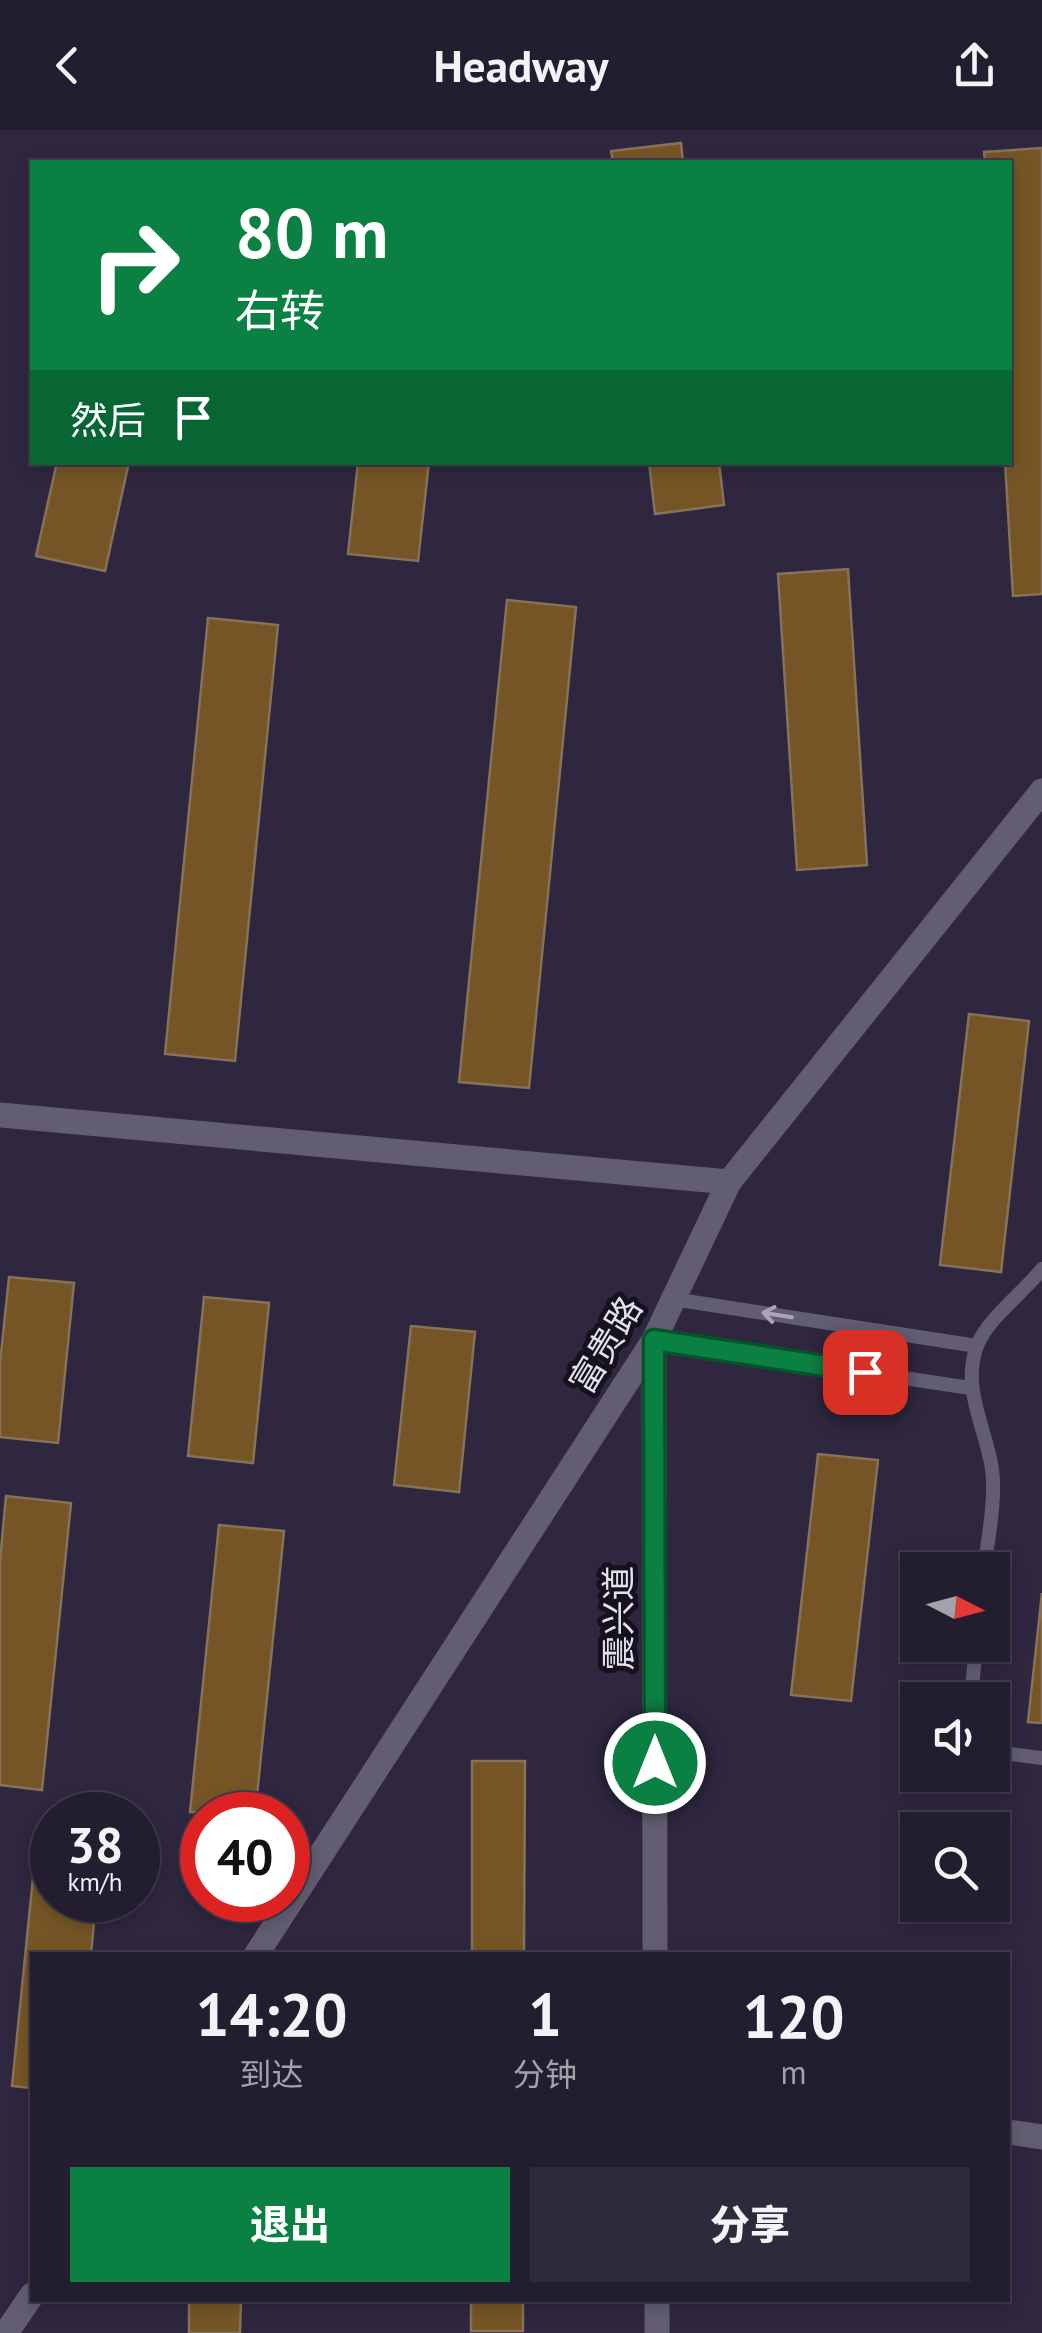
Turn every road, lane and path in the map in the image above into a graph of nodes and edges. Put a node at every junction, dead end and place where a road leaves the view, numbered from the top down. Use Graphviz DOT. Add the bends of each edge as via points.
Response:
graph roads {
  1 [pos="1042,791"];
  2 [pos="0,1114"];
  3 [pos="728,1182"];
  4 [pos="1042,1269"];
  5 [pos="674,1299"];
  6 [pos="654,1340"];
  7 [pos="976,1346"];
  8 [pos="970,1388"];
  9 [pos="985,1552"];
  10 [pos="1010,1754"];
  11 [pos="1042,1758"];
  12 [pos="258,1952"];
  13 [pos="655,1952"];
  14 [pos="1010,2132"];
  15 [pos="1042,2137"];
  16 [pos="30,2298"];
  17 [pos="657,2302"];
  18 [pos="6,2333"];
  19 [pos="657,2333"];
  1 -- 3 [label="street, 富贵路"];
  2 -- 3 [label="street"];
  3 -- 5 [label="street, 富贵路"];
  4 -- 7 [label="lane"];
  5 -- 6 [label="street, 富贵路"];
  7 -- 5 [label="lane, one-way"];
  6 -- 8 [label="lane"];
  6 -- 12 [label="street, 富贵路"];
  6 -- 13 [label="street, 震兴道"];
  7 -- 8 [label="lane"];
  8 -- 9 [label="lane" via="992,1472"];
  10 -- 11 [label="lane"];
  14 -- 15 [label="street"];
  16 -- 18 [label="street"];
  17 -- 19 [label="street"];
}
